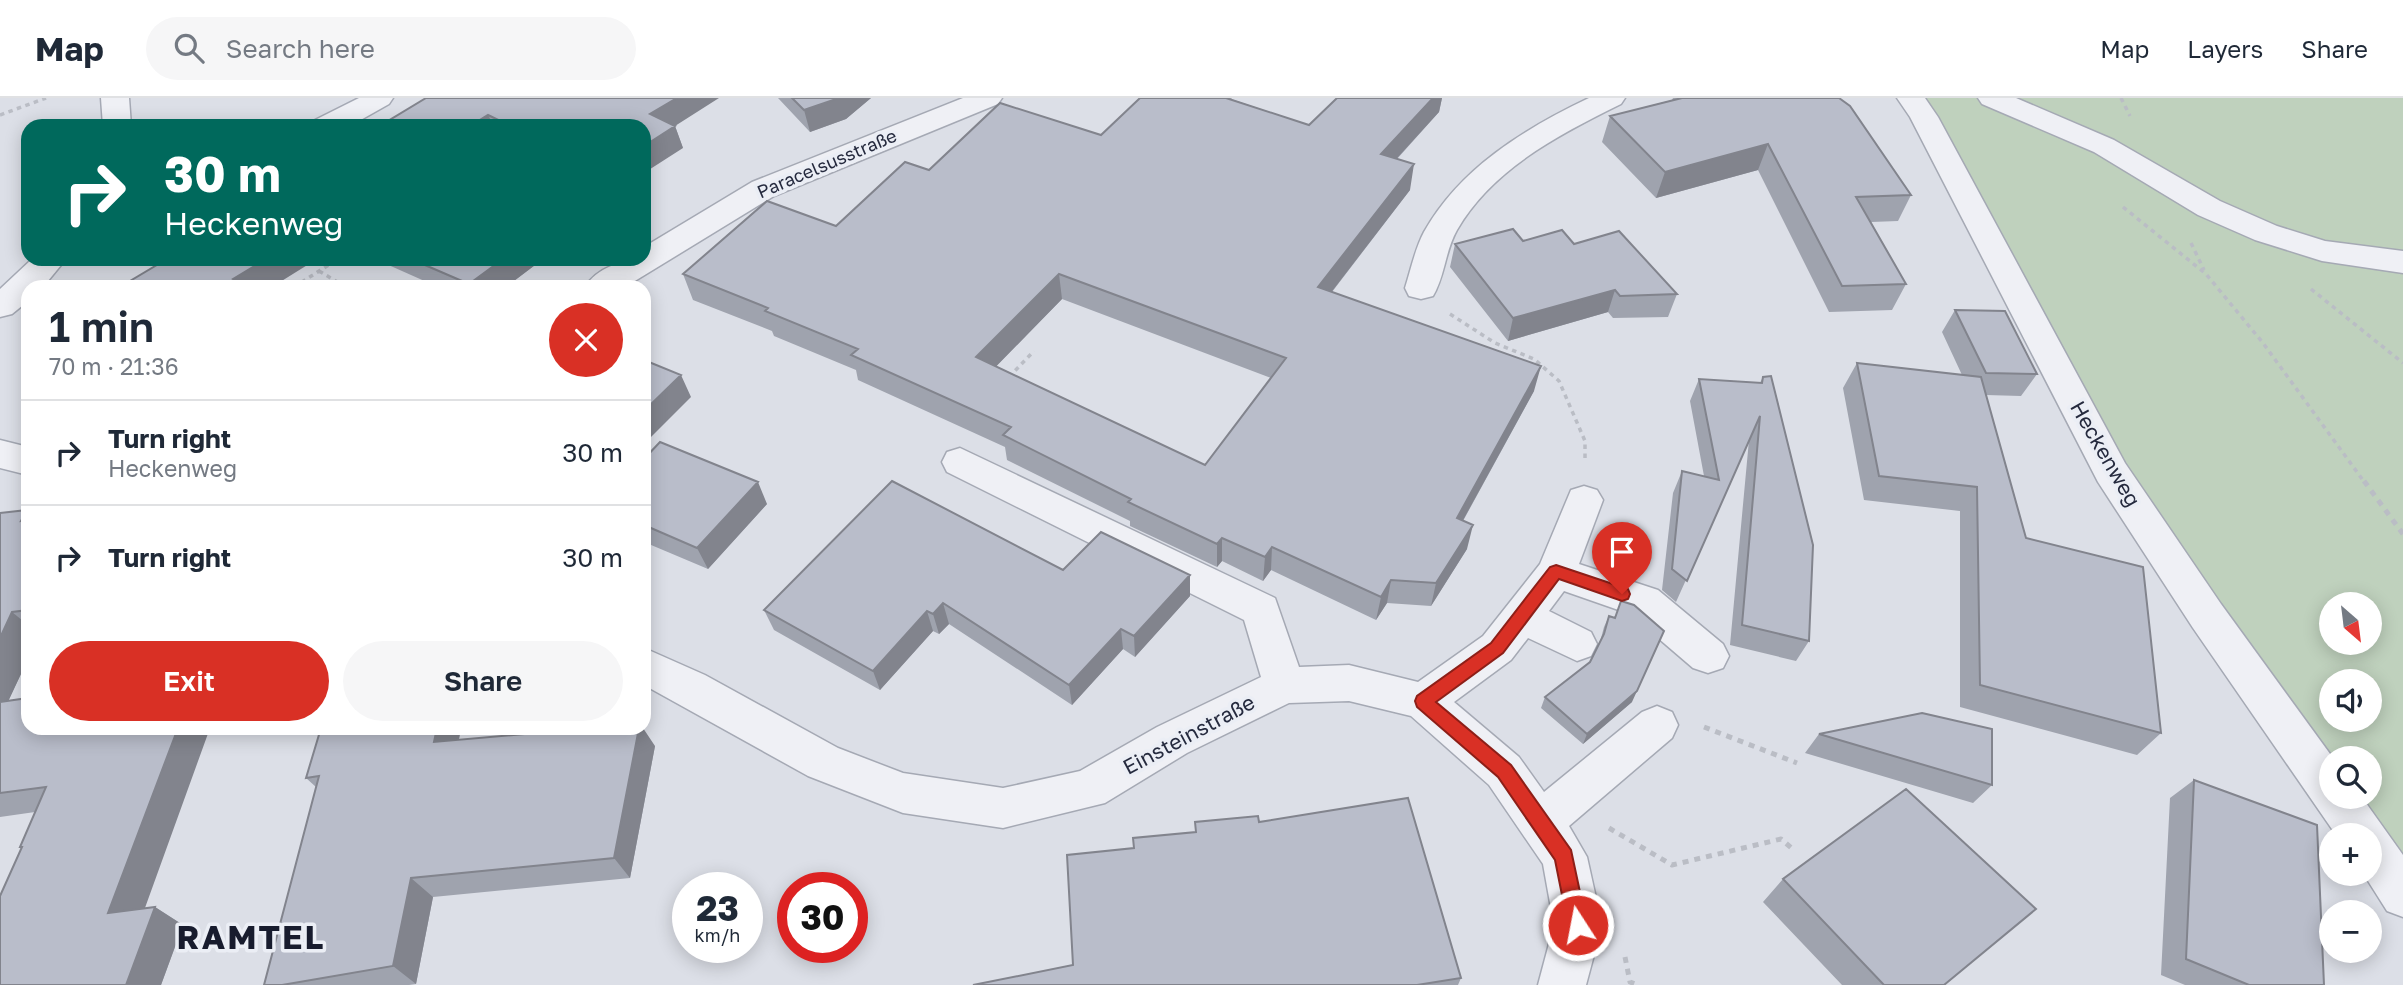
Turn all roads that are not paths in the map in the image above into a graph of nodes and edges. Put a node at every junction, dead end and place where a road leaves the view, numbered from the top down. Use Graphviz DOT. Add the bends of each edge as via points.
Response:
graph roads {
  1 [pos="115,98"];
  2 [pos="379,98"];
  3 [pos="988,98"];
  4 [pos="1611,98"];
  5 [pos="1911,98"];
  6 [pos="1992,98"];
  7 [pos="116,119"];
  8 [pos="342,119"];
  9 [pos="651,257"];
  10 [pos="2403,262"];
  11 [pos="44,266"];
  12 [pos="636,266"];
  13 [pos="30,280"];
  14 [pos="613,280"];
  15 [pos="1421,288"];
  16 [pos="21,289"];
  17 [pos="0,306"];
  18 [pos="0,454"];
  19 [pos="21,459"];
  20 [pos="960,462"];
  21 [pos="1584,500"];
  22 [pos="1556,572"];
  23 [pos="1522,616"];
  24 [pos="1577,644"];
  25 [pos="1708,656"];
  26 [pos="651,668"];
  27 [pos="1284,685"];
  28 [pos="1423,701"];
  29 [pos="1657,724"];
  30 [pos="2319,773"];
  31 [pos="1554,811"];
  32 [pos="2382,863"];
  33 [pos="2403,895"];
  34 [pos="1563,985"];
  1 -- 7 [label="street"];
  2 -- 8 [label="street"];
  3 -- 9 [label="street, Paracelsusstraße" via="763,189"];
  4 -- 15 [label="street" via="1516,150 1470,193 1440,233"];
  5 -- 30 [label="street, Heckenweg" via="2111,472"];
  6 -- 10 [label="street" via="2104,146 2209,208 2266,233 2322,251"];
  11 -- 13 [label="street"];
  12 -- 14 [label="street, Paracelsusstraße"];
  16 -- 17 [label="street"];
  18 -- 19 [label="street"];
  20 -- 27 [label="street" via="1261,610"];
  21 -- 22 [label="street"];
  22 -- 23 [label="street"];
  22 -- 25 [label="street" via="1644,602"];
  23 -- 24 [label="street"];
  23 -- 28 [label="street" via="1497,648"];
  26 -- 27 [label="street, Einsteinstraße" via="822,762 903,793 1003,808 1090,789 1172,740"];
  27 -- 28 [label="street, Einsteinstraße" via="1349,683"];
  28 -- 31 [label="street, Einsteinstraße"];
  29 -- 31 [label="street"];
  31 -- 34 [label="street, Einsteinstraße" via="1578,925"];
  32 -- 33 [label="street"];
}
